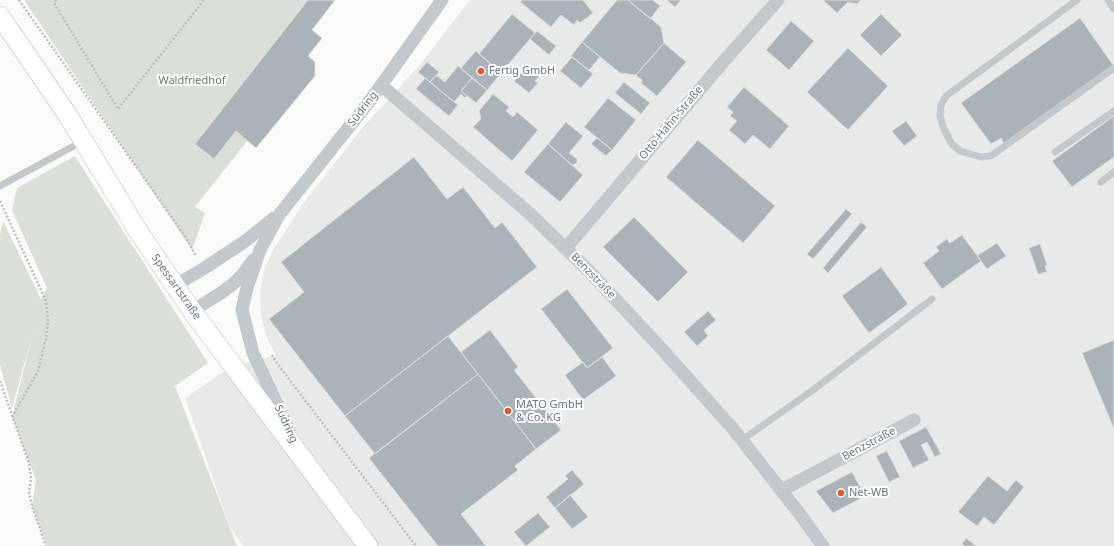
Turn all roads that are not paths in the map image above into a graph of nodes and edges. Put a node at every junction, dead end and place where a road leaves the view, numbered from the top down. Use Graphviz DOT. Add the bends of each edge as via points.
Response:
graph roads {
  1 [pos="442,0"];
  2 [pos="778,0"];
  3 [pos="1077,0"];
  4 [pos="1108,0"];
  5 [pos="1114,9"];
  6 [pos="0,16"];
  7 [pos="1114,68"];
  8 [pos="381,85"];
  9 [pos="1114,111"];
  10 [pos="83,141"];
  11 [pos="1055,152"];
  12 [pos="1114,172"];
  13 [pos="1101,182"];
  14 [pos="0,186"];
  15 [pos="278,214"];
  16 [pos="566,248"];
  17 [pos="260,250"];
  18 [pos="174,286"];
  19 [pos="932,299"];
  20 [pos="192,311"];
  21 [pos="914,420"];
  22 [pos="742,440"];
  23 [pos="304,461"];
  24 [pos="782,490"];
  25 [pos="368,546"];
  26 [pos="823,546"];
  1 -- 8 [label="street, Südring"];
  2 -- 16 [label="street, Otto-Hahn-Straße"];
  3 -- 7 [label="lane" via="946,96 941,104 940,116 944,130 952,144 960,151 981,157 991,156"];
  4 -- 5 [label="lane"];
  6 -- 10 [label="main road, Spessartstraße"];
  8 -- 15 [label="street, Südring"];
  8 -- 16 [label="street, Benzstraße" via="530,213"];
  9 -- 11 [label="lane"];
  10 -- 14 [label="lane"];
  10 -- 18 [label="main road, Spessartstraße"];
  12 -- 13 [label="lane"];
  15 -- 17 [label="street, Südring"];
  15 -- 18 [label="street, Südring" via="244,242"];
  16 -- 22 [label="street, Benzstraße" via="659,346"];
  17 -- 20 [label="street, Südring" via="233,284"];
  17 -- 23 [label="street, Südring" via="242,310 253,353"];
  18 -- 20 [label="main road, Spessartstraße"];
  19 -- 22 [label="lane" via="813,390"];
  20 -- 23 [label="main road, Spessartstraße"];
  21 -- 24 [label="street, Benzstraße"];
  22 -- 24 [label="street, Benzstraße"];
  23 -- 25 [label="main road, Spessartstraße"];
  24 -- 26 [label="street, Benzstraße"];
}
